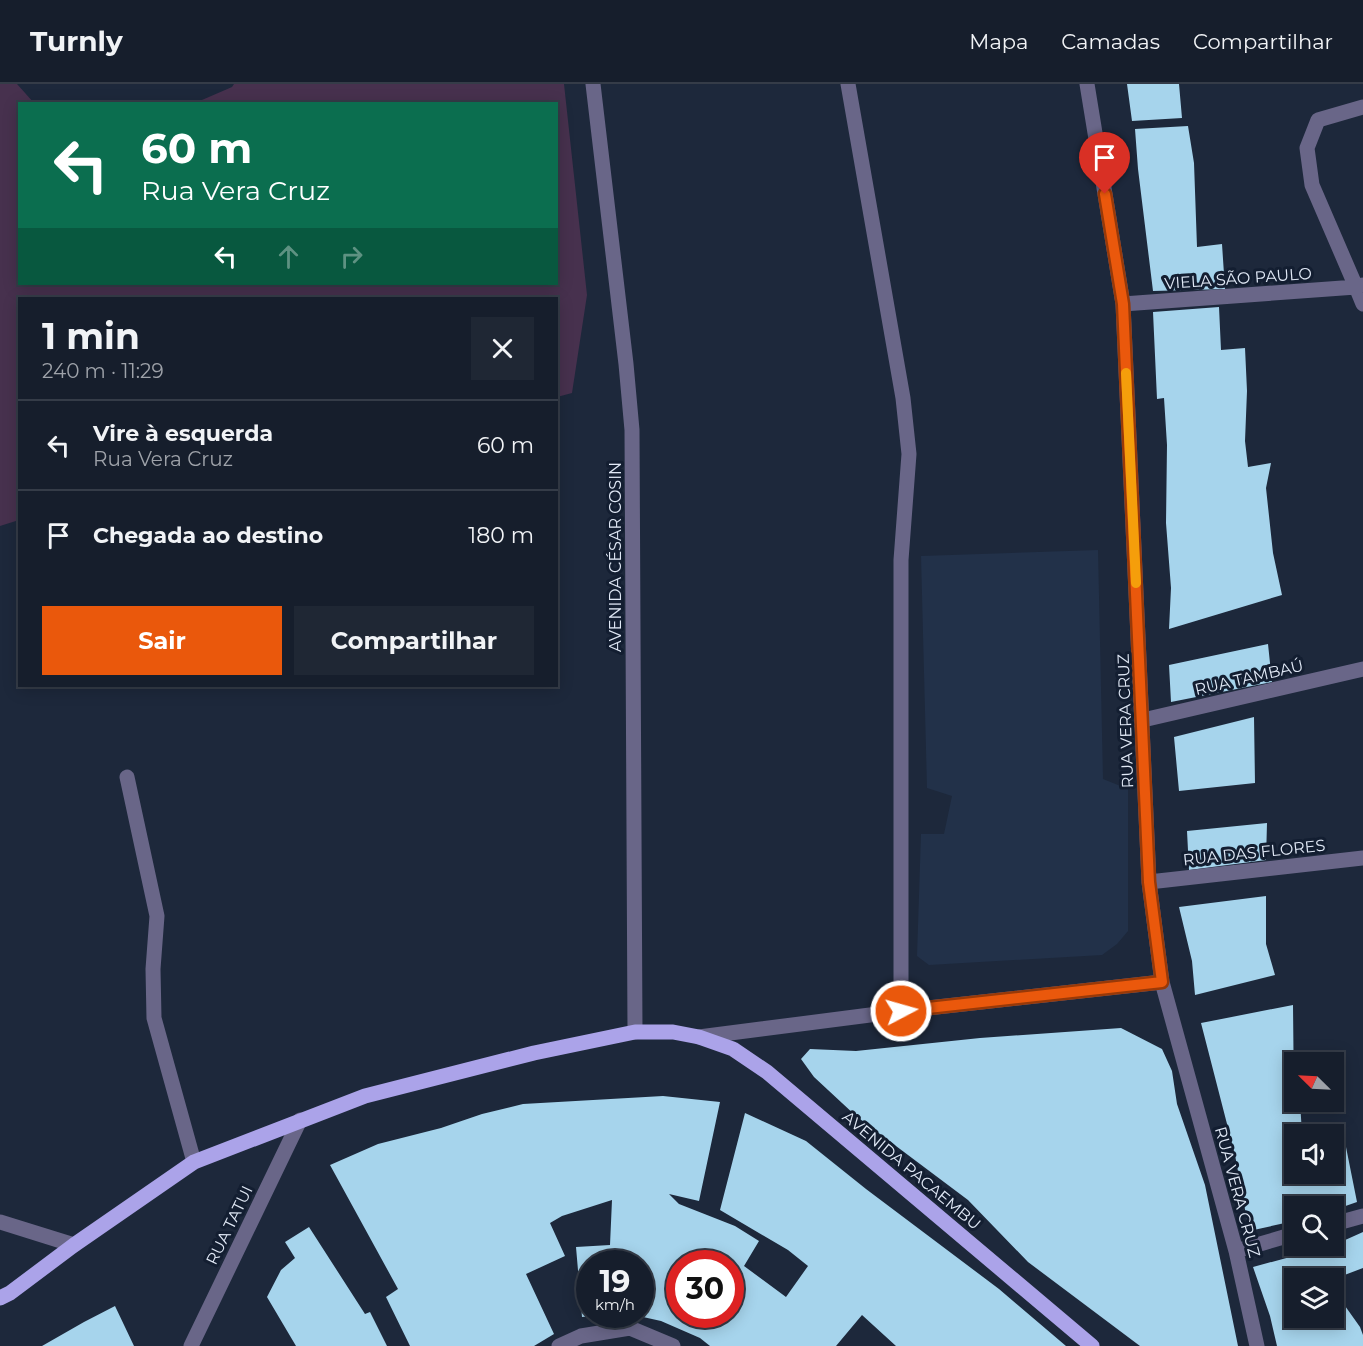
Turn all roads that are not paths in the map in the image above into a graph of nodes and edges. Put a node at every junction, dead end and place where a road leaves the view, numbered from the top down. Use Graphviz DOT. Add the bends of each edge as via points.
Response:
graph roads {
  1 [pos="593,84"];
  2 [pos="848,84"];
  3 [pos="1087,84"];
  4 [pos="1363,107"];
  5 [pos="1360,286"];
  6 [pos="1123,304"];
  7 [pos="1363,304"];
  8 [pos="1363,669"];
  9 [pos="1143,720"];
  10 [pos="127,777"];
  11 [pos="1363,858"];
  12 [pos="1149,882"];
  13 [pos="1162,982"];
  14 [pos="901,1011"];
  15 [pos="635,1032"];
  16 [pos="699,1037"];
  17 [pos="300,1120"];
  18 [pos="194,1162"];
  19 [pos="1363,1216"];
  20 [pos="1344,1221"];
  21 [pos="0,1222"];
  22 [pos="1284,1237"];
  23 [pos="74,1245"];
  24 [pos="1236,1251"];
  25 [pos="0,1298"];
  26 [pos="191,1346"];
  27 [pos="559,1346"];
  28 [pos="673,1346"];
  29 [pos="1092,1346"];
  30 [pos="1257,1346"];
  1 -- 15 [label="street, AVENIDA CÉSAR COSIN" via="632,430"];
  2 -- 14 [label="street" via="903,398 909,454 901,560"];
  3 -- 6 [label="street, RUA VERA CRUZ"];
  4 -- 5 [label="street" via="1318,120 1307,148 1312,184"];
  5 -- 6 [label="street, VIELA SÃO PAULO"];
  5 -- 7 [label="street"];
  6 -- 9 [label="street, RUA VERA CRUZ"];
  8 -- 9 [label="street, RUA TAMBAÚ"];
  9 -- 12 [label="street, RUA VERA CRUZ"];
  10 -- 18 [label="street" via="157,916 154,1018"];
  11 -- 12 [label="street, RUA DAS FLORES"];
  12 -- 13 [label="street, RUA VERA CRUZ"];
  13 -- 14 [label="street"];
  13 -- 24 [label="street, RUA VERA CRUZ"];
  14 -- 16 [label="street"];
  15 -- 16 [label="main road, AVENIDA PACAEMBU" via="674,1032"];
  15 -- 17 [label="main road, AVENIDA PACAEMBU" via="434,1077"];
  16 -- 29 [label="main road, AVENIDA PACAEMBU" via="733,1049 767,1072"];
  17 -- 18 [label="main road, AVENIDA PACAEMBU"];
  17 -- 26 [label="street, RUA TATUI"];
  18 -- 23 [label="main road, AVENIDA PACAEMBU"];
  19 -- 20 [label="street"];
  21 -- 23 [label="street"];
  22 -- 24 [label="street"];
  23 -- 25 [label="main road, AVENIDA PACAEMBU"];
  24 -- 30 [label="street, RUA VERA CRUZ"];
  27 -- 28 [label="street" via="581,1336 630,1328"];
}
